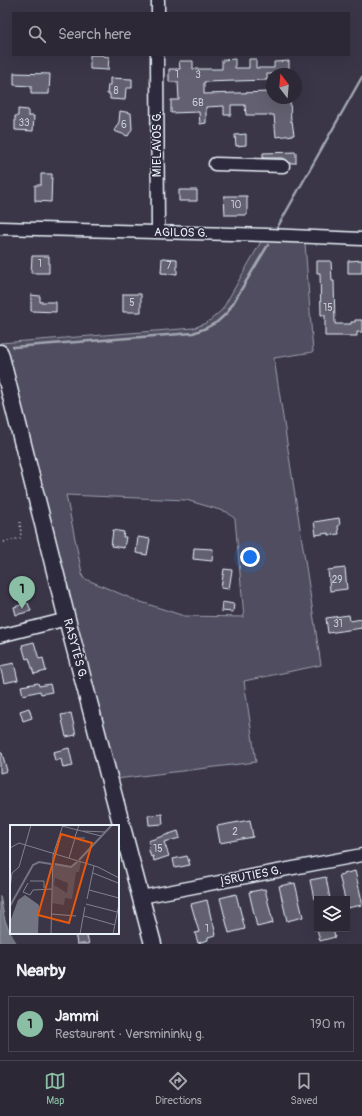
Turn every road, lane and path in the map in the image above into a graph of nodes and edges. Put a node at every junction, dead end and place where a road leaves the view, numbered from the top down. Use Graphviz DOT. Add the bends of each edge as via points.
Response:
graph roads {
  1 [pos="158,0"];
  2 [pos="158,12"];
  3 [pos="157,56"];
  4 [pos="215,164"];
  5 [pos="283,166"];
  6 [pos="0,228"];
  7 [pos="158,232"];
  8 [pos="362,239"];
  9 [pos="0,353"];
  10 [pos="20,522"];
  11 [pos="0,543"];
  12 [pos="67,619"];
  13 [pos="0,636"];
  14 [pos="362,855"];
  15 [pos="141,897"];
  16 [pos="153,944"];
  1 -- 2 [label="street"];
  3 -- 7 [label="street, MIELAVOS G."];
  4 -- 5 [label="street"];
  6 -- 7 [label="street, AGILOS G."];
  7 -- 8 [label="street, AGILOS G."];
  9 -- 12 [label="main road, RASYTĖS G."];
  10 -- 11 [label="path" via="20,538"];
  12 -- 13 [label="street"];
  12 -- 15 [label="main road, RASYTĖS G."];
  14 -- 15 [label="street, ĮSRUTIES G."];
  15 -- 16 [label="main road, RASYTĖS G."];
}
